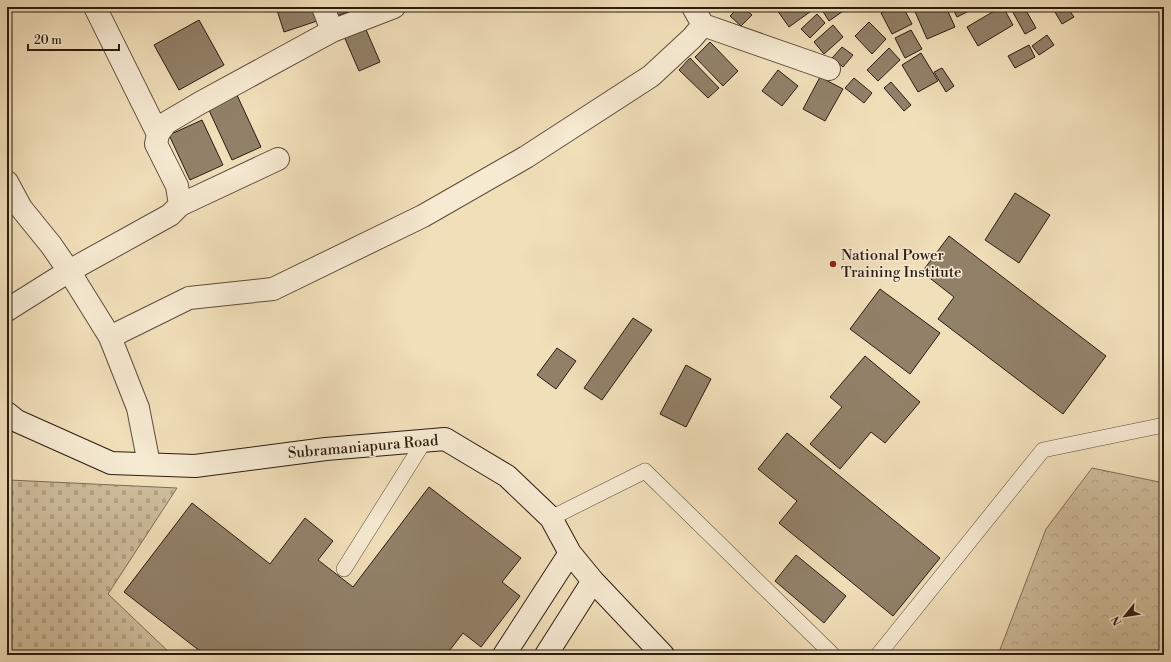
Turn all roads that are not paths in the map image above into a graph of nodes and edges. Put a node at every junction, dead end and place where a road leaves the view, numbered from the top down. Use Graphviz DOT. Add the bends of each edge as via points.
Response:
graph roads {
  1 [pos="95,7"];
  2 [pos="323,7"];
  3 [pos="394,7"];
  4 [pos="698,16"];
  5 [pos="332,31"];
  6 [pos="830,69"];
  7 [pos="158,134"];
  8 [pos="278,159"];
  9 [pos="7,182"];
  10 [pos="180,205"];
  11 [pos="69,271"];
  12 [pos="7,310"];
  13 [pos="110,336"];
  14 [pos="7,414"];
  15 [pos="1164,425"];
  16 [pos="425,440"];
  17 [pos="149,464"];
  18 [pos="551,518"];
  19 [pos="570,553"];
  20 [pos="344,570"];
  21 [pos="593,581"];
  22 [pos="504,655"];
  23 [pos="546,655"];
  24 [pos="663,655"];
  25 [pos="833,655"];
  26 [pos="878,655"];
  1 -- 7 [label="street"];
  2 -- 5 [label="street"];
  3 -- 5 [label="street"];
  4 -- 6 [label="street"];
  4 -- 13 [label="street" via="692,38 652,76 526,157 423,216 273,289 189,298"];
  5 -- 7 [label="street" via="166,123"];
  7 -- 10 [label="street" via="156,144 177,186"];
  8 -- 10 [label="street"];
  9 -- 11 [label="street" via="21,208"];
  10 -- 11 [label="street" via="170,215"];
  11 -- 12 [label="street"];
  11 -- 13 [label="street"];
  13 -- 17 [label="street" via="138,408"];
  14 -- 17 [label="street, Subramaniapura Road" via="17,421 111,463"];
  15 -- 26 [label="lane" via="1043,450"];
  16 -- 17 [label="street, Subramaniapura Road" via="326,449 195,466"];
  16 -- 18 [label="street, Subramaniapura Road" via="445,439 507,476"];
  16 -- 20 [label="lane"];
  18 -- 19 [label="street, Subramaniapura Road"];
  18 -- 25 [label="lane" via="645,472"];
  19 -- 21 [label="street, Subramaniapura Road"];
  19 -- 22 [label="street"];
  21 -- 23 [label="street"];
  21 -- 24 [label="street, Subramaniapura Road"];
}
